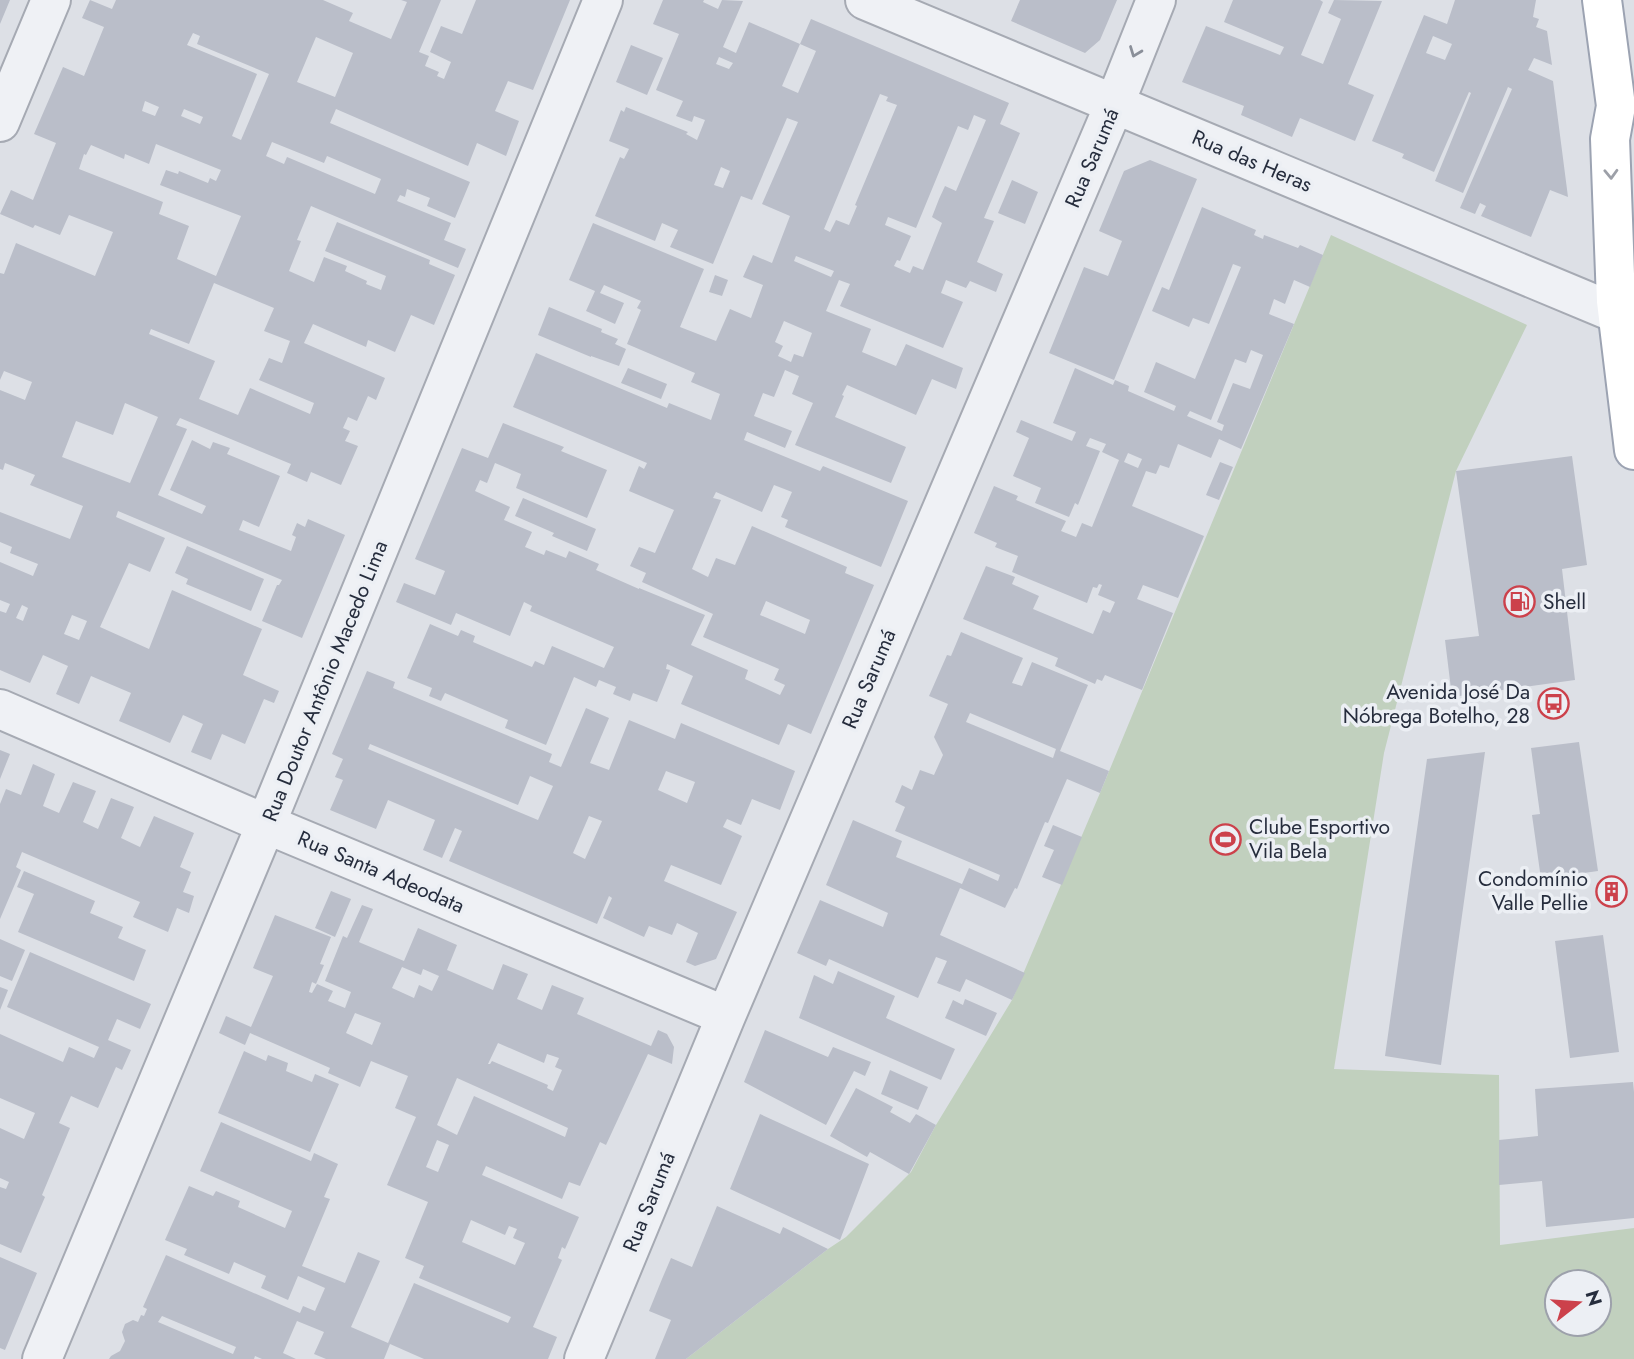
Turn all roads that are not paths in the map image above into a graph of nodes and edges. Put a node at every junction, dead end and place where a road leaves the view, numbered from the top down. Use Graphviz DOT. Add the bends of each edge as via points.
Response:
graph roads {
  1 [pos="51,0"];
  2 [pos="603,0"];
  3 [pos="865,0"];
  4 [pos="1156,0"];
  5 [pos="1602,0"];
  6 [pos="1115,103"];
  7 [pos="1628,109"];
  8 [pos="0,122"];
  9 [pos="1626,321"];
  10 [pos="1634,450"];
  11 [pos="0,709"];
  12 [pos="267,824"];
  13 [pos="726,1016"];
  14 [pos="41,1359"];
  15 [pos="584,1359"];
  1 -- 8 [label="street"];
  2 -- 12 [label="street, Rua Doutor Antônio Macedo Lima"];
  3 -- 6 [label="street, Rua das Heras"];
  4 -- 6 [label="street, Rua Sarumá, one-way"];
  5 -- 7 [label="main road"];
  6 -- 9 [label="street, Rua das Heras"];
  6 -- 13 [label="street, Rua Sarumá"];
  7 -- 9 [label="main road, one-way" via="1610,138"];
  9 -- 10 [label="main road"];
  11 -- 12 [label="street, Rua Santa Adeodata"];
  12 -- 13 [label="street, Rua Santa Adeodata"];
  12 -- 14 [label="street, Rua Doutor Antônio Macedo Lima"];
  13 -- 15 [label="street, Rua Sarumá"];
}
